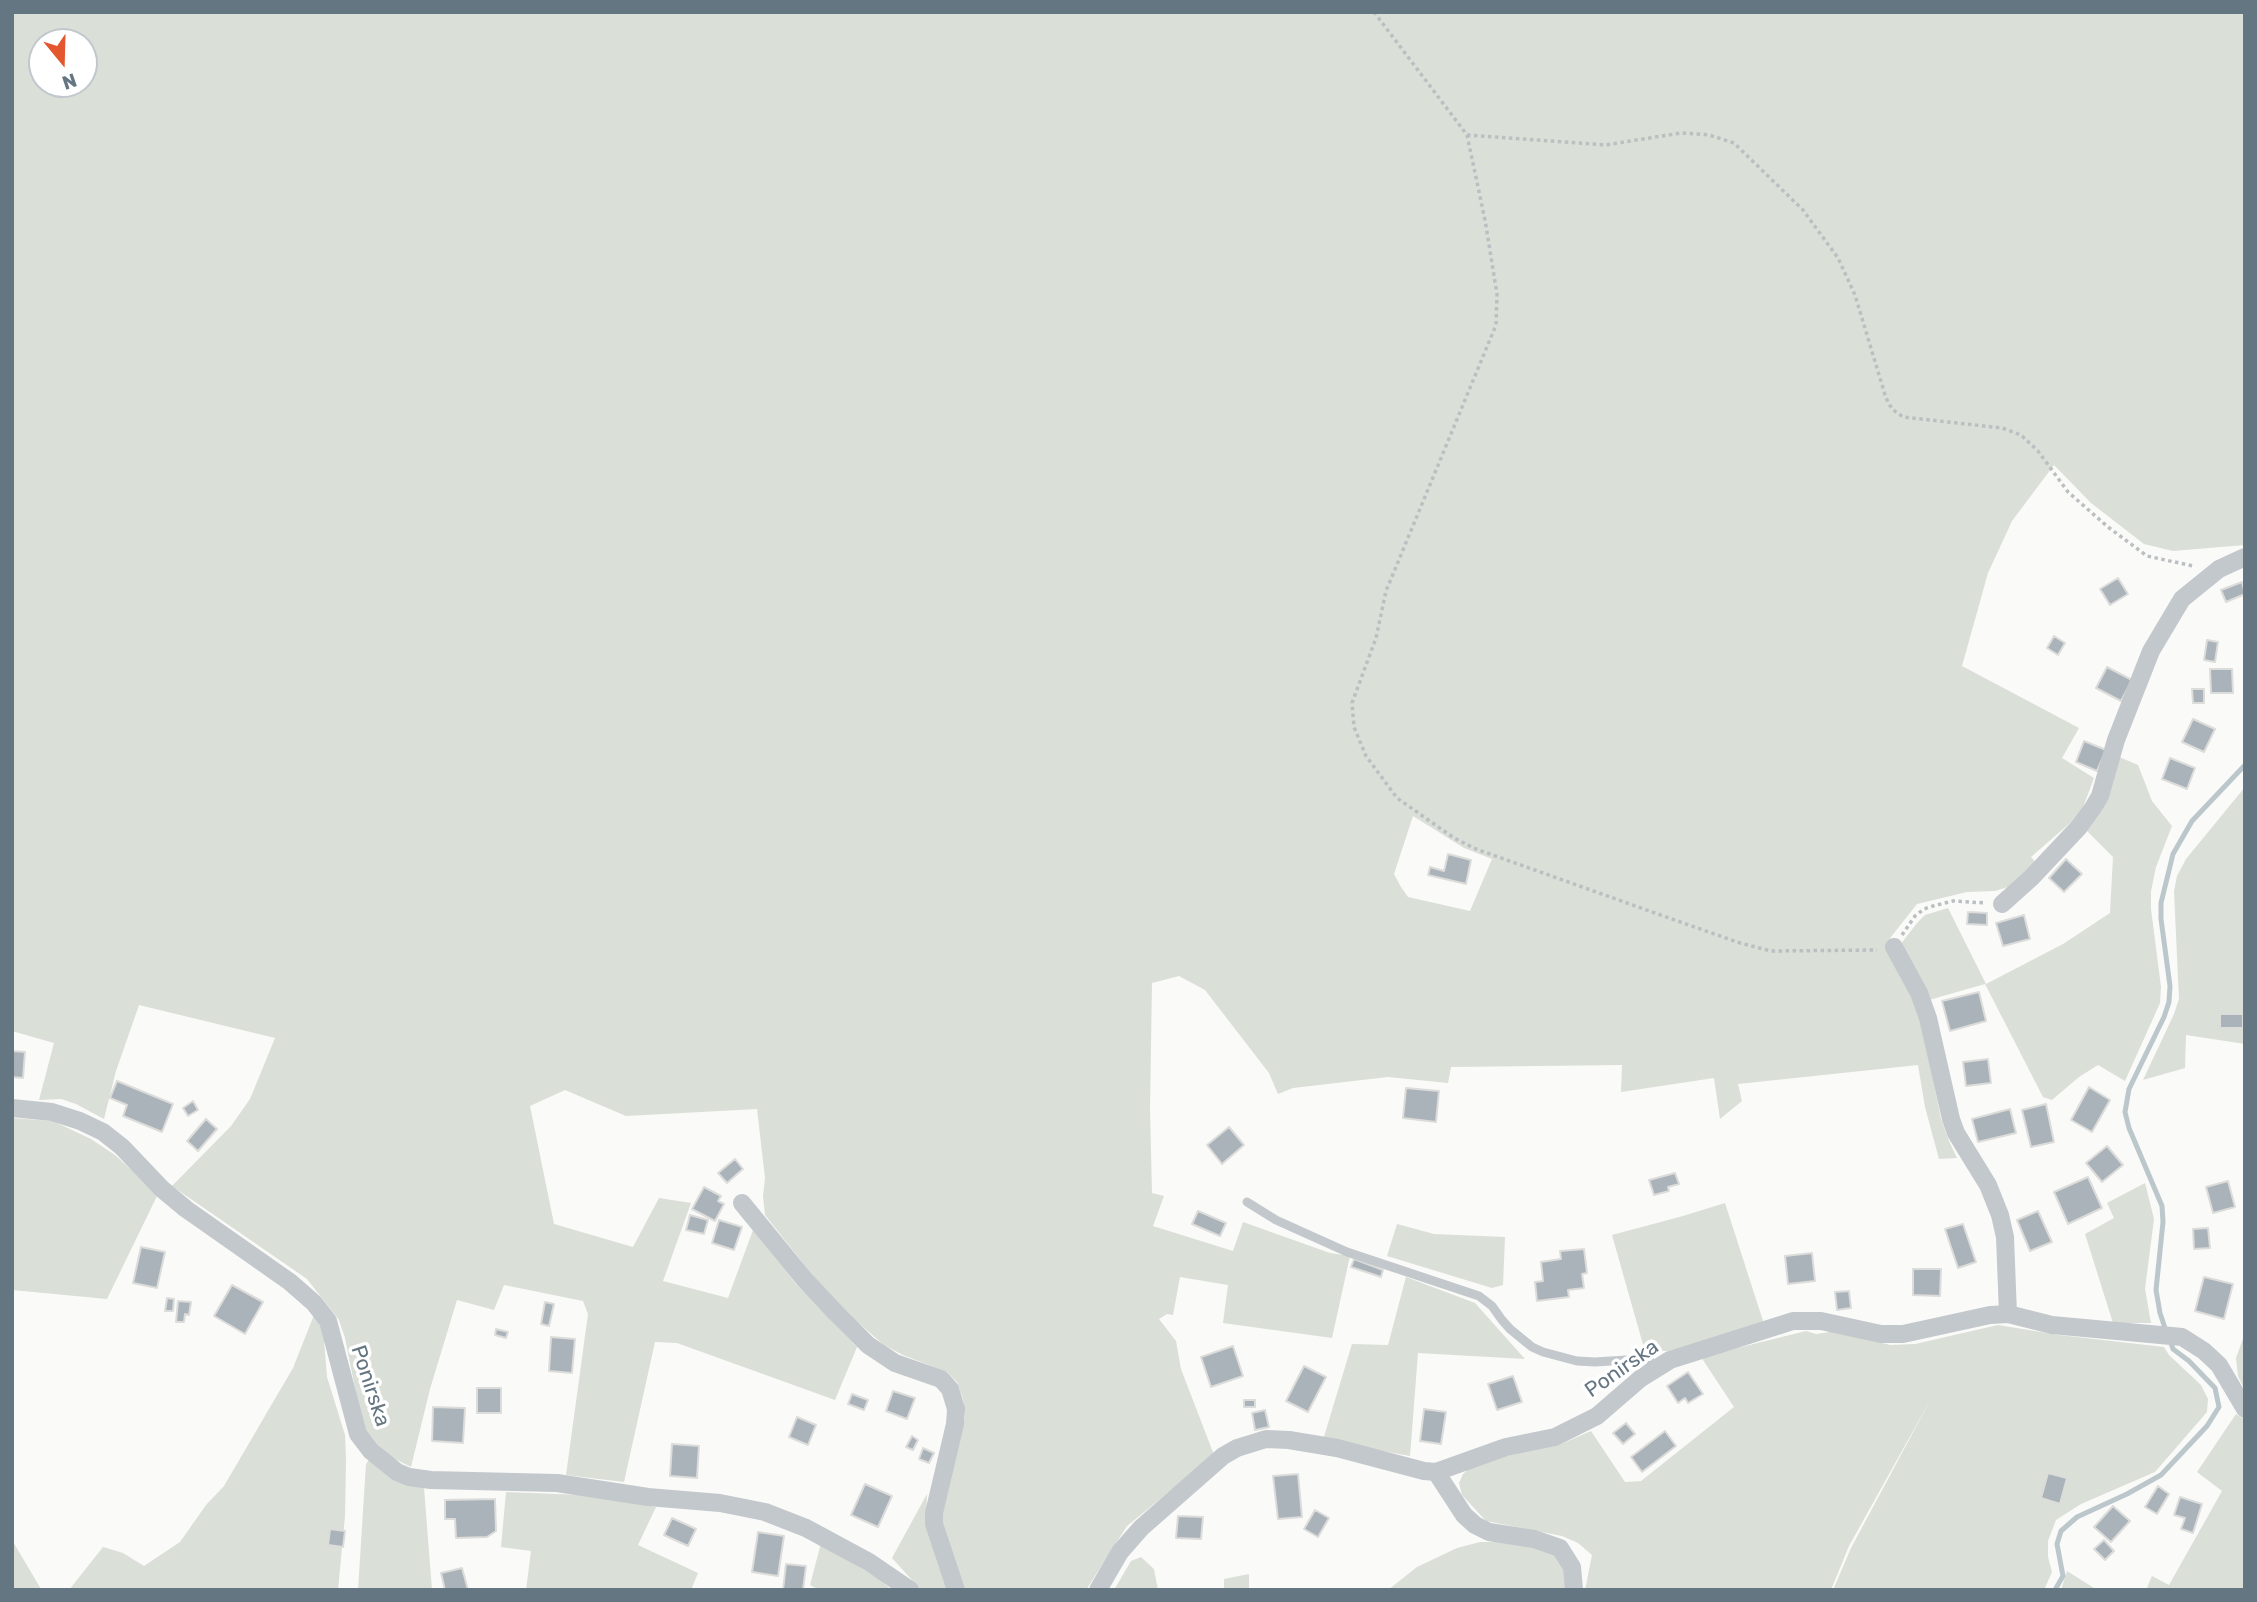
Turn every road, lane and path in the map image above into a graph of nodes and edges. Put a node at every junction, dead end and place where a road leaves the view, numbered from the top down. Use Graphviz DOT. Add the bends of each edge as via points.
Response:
graph roads {
  1 [pos="1374,12"];
  2 [pos="1467,135"];
  3 [pos="2245,558"];
  4 [pos="2219,569"];
  5 [pos="2003,904"];
  6 [pos="1894,947"];
  7 [pos="12,1108"];
  8 [pos="1247,1202"];
  9 [pos="742,1203"];
  10 [pos="2008,1314"];
  11 [pos="1660,1366"];
  12 [pos="2245,1409"];
  13 [pos="1436,1472"];
  14 [pos="910,1590"];
  15 [pos="956,1590"];
  16 [pos="1098,1590"];
  17 [pos="1574,1590"];
  1 -- 2 [label="path"];
  2 -- 4 [label="path" via="1605,145 1681,133 1734,143 1803,211 1838,258 1855,295 1892,409 1903,417 2002,428 2021,435 2068,492 2147,556"];
  2 -- 6 [label="path" via="1494,265 1496,326 1386,591 1376,638 1352,703 1353,727 1366,756 1397,797 1476,849 1771,951"];
  3 -- 4 [label="street"];
  4 -- 5 [label="street" via="2182,599 2151,651 2093,808"];
  5 -- 6 [label="path" via="1953,901 1924,909"];
  6 -- 10 [label="street" via="1928,1018 1956,1133 1988,1185 2000,1215"];
  7 -- 14 [label="street, Ponirska" via="52,1112 103,1132 186,1209 314,1303 328,1321 358,1434 397,1472 430,1480 557,1483 765,1512 806,1528"];
  8 -- 11 [label="lane" via="1347,1252 1479,1296 1510,1329 1543,1352 1577,1361 1642,1359"];
  9 -- 15 [label="street" via="805,1280 869,1345 895,1363 941,1379 950,1389 955,1424 934,1524"];
  10 -- 11 [label="street, Ponirska" via="1903,1334 1793,1321"];
  10 -- 12 [label="street, Ponirska" via="2052,1325 2189,1340 2219,1365"];
  11 -- 13 [label="street, Ponirska" via="1578,1427"];
  13 -- 16 [label="street" via="1289,1440 1237,1448 1141,1528 1120,1552"];
  13 -- 17 [label="street" via="1475,1525 1560,1548 1572,1567"];
}
